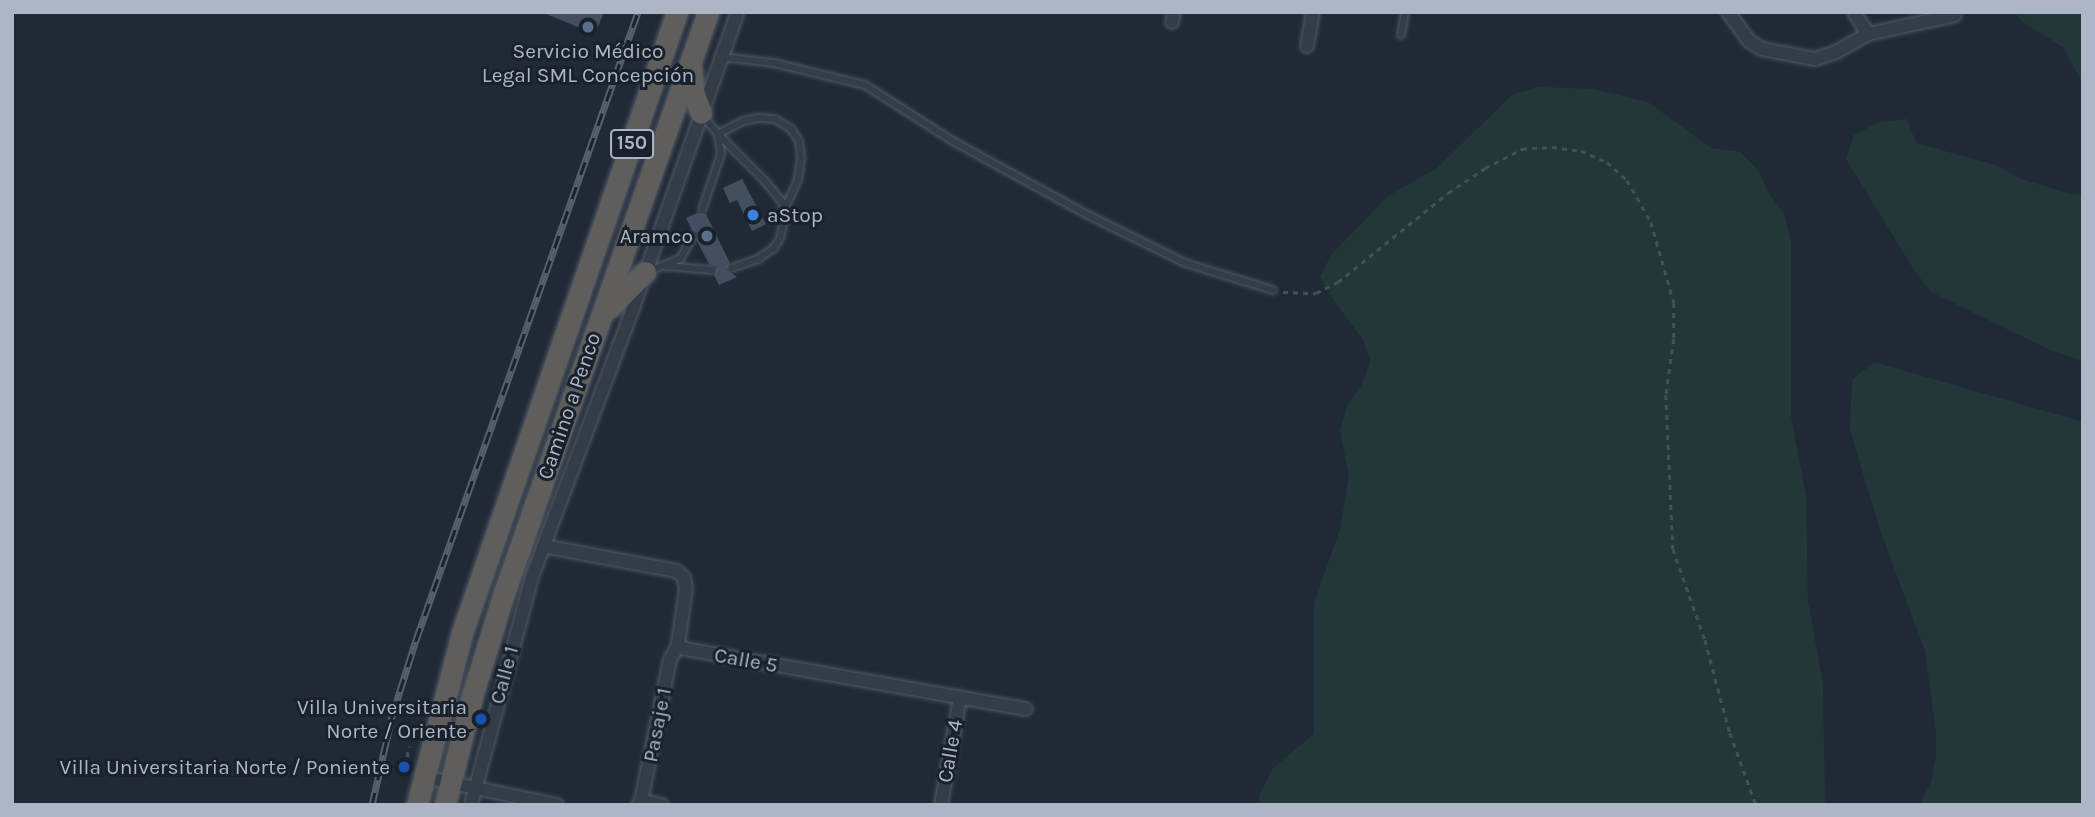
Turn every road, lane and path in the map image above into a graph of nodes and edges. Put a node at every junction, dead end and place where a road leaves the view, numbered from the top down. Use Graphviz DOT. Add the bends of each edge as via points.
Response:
graph roads {
  1 [pos="677,12"];
  2 [pos="708,12"];
  3 [pos="738,12"];
  4 [pos="1313,12"];
  5 [pos="1405,12"];
  6 [pos="1728,12"];
  7 [pos="1854,12"];
  8 [pos="1955,15"];
  9 [pos="1868,34"];
  10 [pos="1401,35"];
  11 [pos="1307,46"];
  12 [pos="722,57"];
  13 [pos="691,58"];
  14 [pos="701,113"];
  15 [pos="718,134"];
  16 [pos="785,208"];
  17 [pos="702,210"];
  18 [pos="694,235"];
  19 [pos="732,268"];
  20 [pos="655,269"];
  21 [pos="712,270"];
  22 [pos="1273,290"];
  23 [pos="601,317"];
  24 [pos="543,547"];
  25 [pos="678,645"];
  26 [pos="960,697"];
  27 [pos="1026,709"];
  28 [pos="410,746"];
  29 [pos="407,757"];
  30 [pos="423,777"];
  31 [pos="450,783"];
  32 [pos="474,788"];
  33 [pos="640,803"];
  34 [pos="417,805"];
  35 [pos="445,805"];
  36 [pos="471,805"];
  37 [pos="557,805"];
  38 [pos="662,805"];
  39 [pos="941,805"];
  40 [pos="1756,805"];
  1 -- 30 [label="highway, Camino a Penco / 150" via="475,595"];
  2 -- 13 [label="highway, Camino a Penco / 150"];
  3 -- 12 [label="street, Calle 1"];
  4 -- 11 [label="street"];
  5 -- 10 [label="lane"];
  6 -- 9 [label="street" via="1754,45 1809,59 1829,56"];
  7 -- 9 [label="street"];
  8 -- 9 [label="street"];
  12 -- 14 [label="street, Calle 1"];
  12 -- 22 [label="lane" via="774,63 865,85 960,145 1082,212 1185,263"];
  13 -- 14 [label="highway" via="692,91"];
  13 -- 23 [label="highway, Camino a Penco / 150"];
  14 -- 15 [label="lane"];
  14 -- 20 [label="street, Calle 1"];
  15 -- 16 [label="lane"];
  15 -- 16 [label="lane" via="759,118 775,119 791,129 802,158"];
  15 -- 17 [label="lane" via="721,154"];
  16 -- 19 [label="lane" via="774,248"];
  18 -- 20 [label="lane" via="686,254"];
  20 -- 21 [label="lane"];
  20 -- 23 [label="highway"];
  20 -- 24 [label="street, Calle 1"];
  22 -- 40 [label="path" via="1306,295 1338,282 1456,187 1522,149 1581,151 1607,162 1627,180 1660,246 1674,303 1674,339 1665,395 1673,549"];
  23 -- 31 [label="highway, Camino a Penco / 150" via="488,643"];
  24 -- 25 [label="street" via="677,571 686,588"];
  24 -- 32 [label="street, Calle 1"];
  25 -- 26 [label="street, Calle 5"];
  25 -- 33 [label="street, Pasaje 1" via="670,660"];
  26 -- 27 [label="street, Calle 5"];
  26 -- 39 [label="street, Calle 4"];
  28 -- 29 [label="path"];
  30 -- 31 [label="street"];
  30 -- 34 [label="highway, Camino a Penco / 150"];
  31 -- 32 [label="street"];
  31 -- 35 [label="highway, Camino a Penco / 150"];
  32 -- 36 [label="street, Calle 1"];
  32 -- 37 [label="street"];
  33 -- 38 [label="street"];
}
